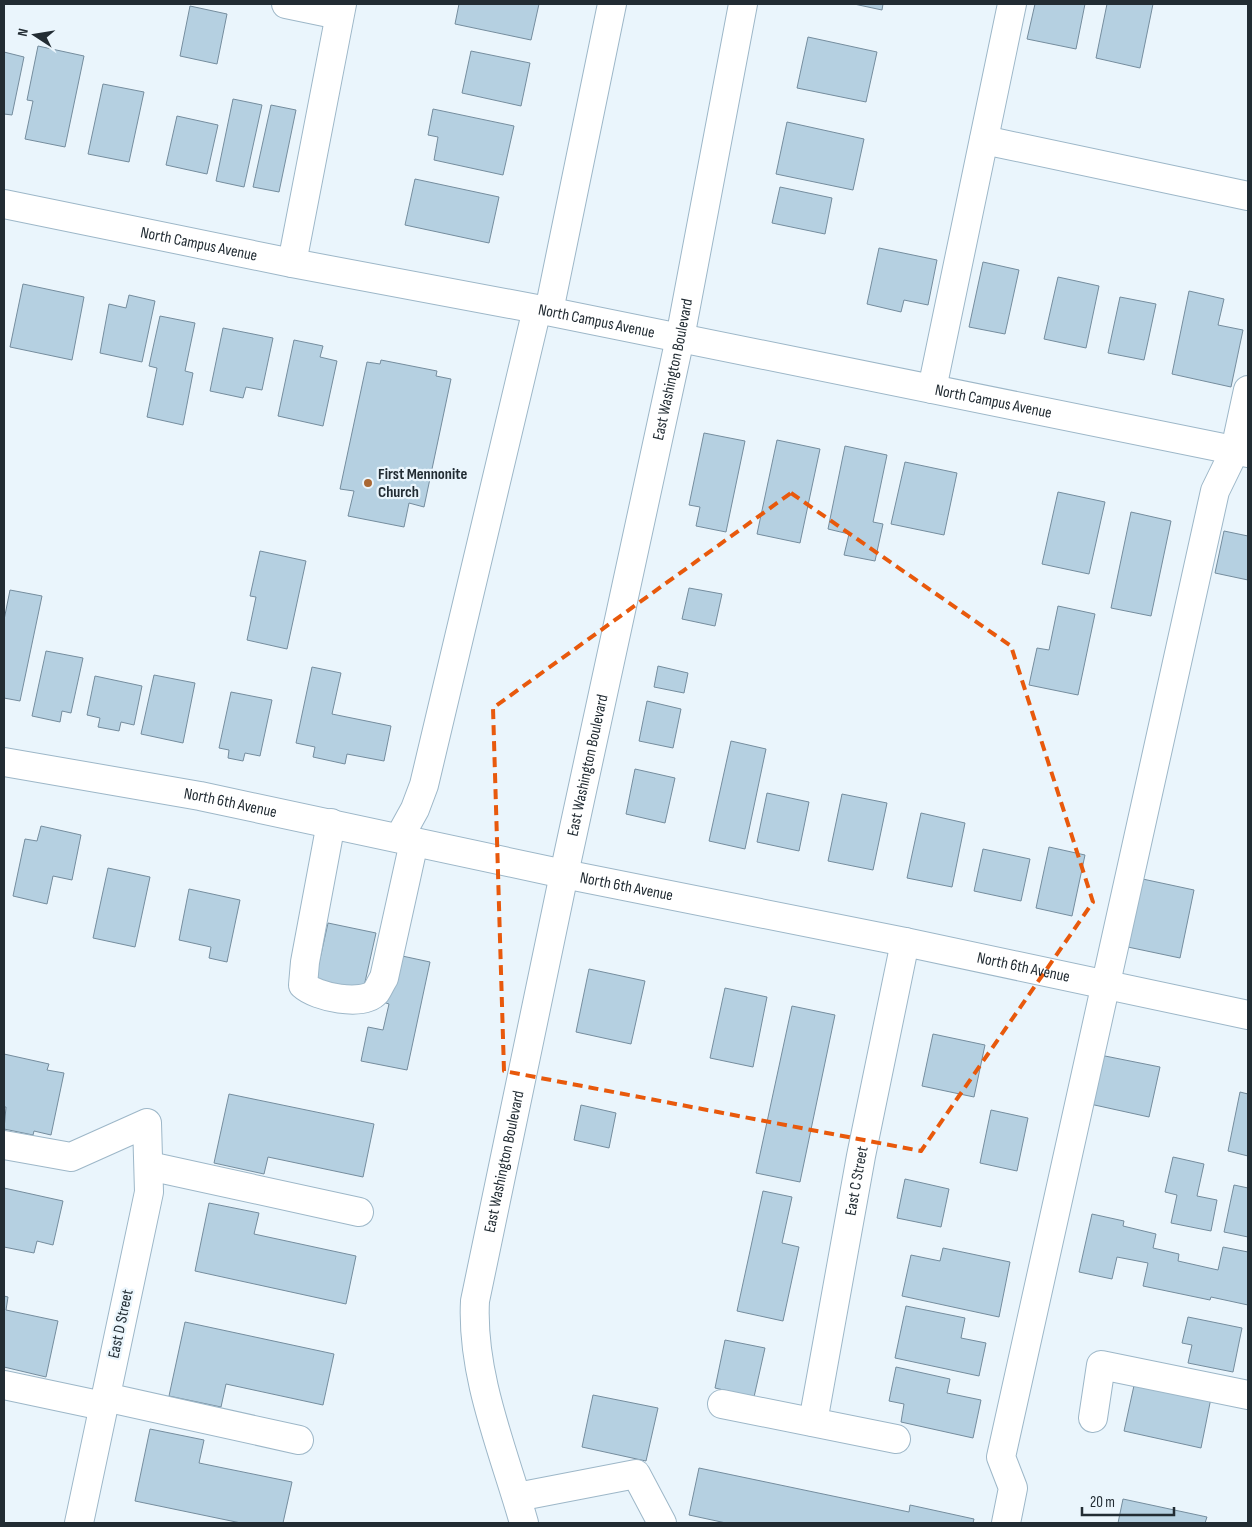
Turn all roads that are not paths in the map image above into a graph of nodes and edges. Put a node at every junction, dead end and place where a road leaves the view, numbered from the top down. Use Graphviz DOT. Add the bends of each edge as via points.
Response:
graph roads {
  1 [pos="286,4"];
  2 [pos="612,4"];
  3 [pos="743,4"];
  4 [pos="1012,4"];
  5 [pos="340,9"];
  6 [pos="984,140"];
  7 [pos="1248,196"];
  8 [pos="4,204"];
  9 [pos="292,263"];
  10 [pos="543,310"];
  11 [pos="680,338"];
  12 [pos="932,389"];
  13 [pos="1248,390"];
  14 [pos="1242,451"];
  15 [pos="4,762"];
  16 [pos="330,823"];
  17 [pos="406,840"];
  18 [pos="564,874"];
  19 [pos="905,942"];
  20 [pos="1106,985"];
  21 [pos="1248,1015"];
  22 [pos="4,1145"];
  23 [pos="149,1166"];
  24 [pos="359,1212"];
  25 [pos="4,1385"];
  26 [pos="1248,1395"];
  27 [pos="104,1402"];
  28 [pos="722,1404"];
  29 [pos="1093,1418"];
  30 [pos="813,1422"];
  31 [pos="896,1439"];
  32 [pos="299,1440"];
  33 [pos="517,1497"];
  34 [pos="79,1523"];
  35 [pos="524,1523"];
  36 [pos="662,1523"];
  37 [pos="1006,1523"];
  1 -- 5 [label="street"];
  2 -- 10 [label="street"];
  3 -- 11 [label="street, East Washington Boulevard"];
  4 -- 6 [label="street"];
  5 -- 9 [label="street"];
  6 -- 7 [label="street"];
  6 -- 12 [label="street"];
  8 -- 9 [label="street, North Campus Avenue"];
  9 -- 10 [label="street, North Campus Avenue"];
  10 -- 11 [label="street, North Campus Avenue"];
  10 -- 17 [label="street" via="424,785"];
  11 -- 12 [label="street, North Campus Avenue"];
  11 -- 18 [label="street, East Washington Boulevard"];
  12 -- 14 [label="street, North Campus Avenue"];
  13 -- 14 [label="street"];
  14 -- 20 [label="street" via="1215,491"];
  15 -- 16 [label="street, North 6th Avenue" via="200,796"];
  16 -- 17 [label="street, North 6th Avenue"];
  16 -- 17 [label="street" via="305,962 304,985 308,990 337,998 361,1000 376,993 384,978"];
  17 -- 18 [label="street, North 6th Avenue"];
  18 -- 19 [label="street, North 6th Avenue"];
  18 -- 33 [label="street, East Washington Boulevard" via="476,1301 476,1349 482,1378"];
  19 -- 20 [label="street, North 6th Avenue"];
  19 -- 30 [label="street, East C Street" via="861,1156"];
  20 -- 21 [label="street, North 6th Avenue"];
  20 -- 37 [label="street" via="1000,1457 1013,1488"];
  22 -- 23 [label="street, East D Street" via="71,1157 147,1122"];
  23 -- 24 [label="street"];
  23 -- 27 [label="street, East D Street" via="149,1192"];
  25 -- 27 [label="street"];
  26 -- 29 [label="street" via="1101,1365"];
  27 -- 32 [label="street"];
  27 -- 34 [label="street, East D Street"];
  28 -- 30 [label="street"];
  30 -- 31 [label="street"];
  33 -- 35 [label="street, East Washington Boulevard"];
  33 -- 36 [label="street" via="636,1474"];
}
